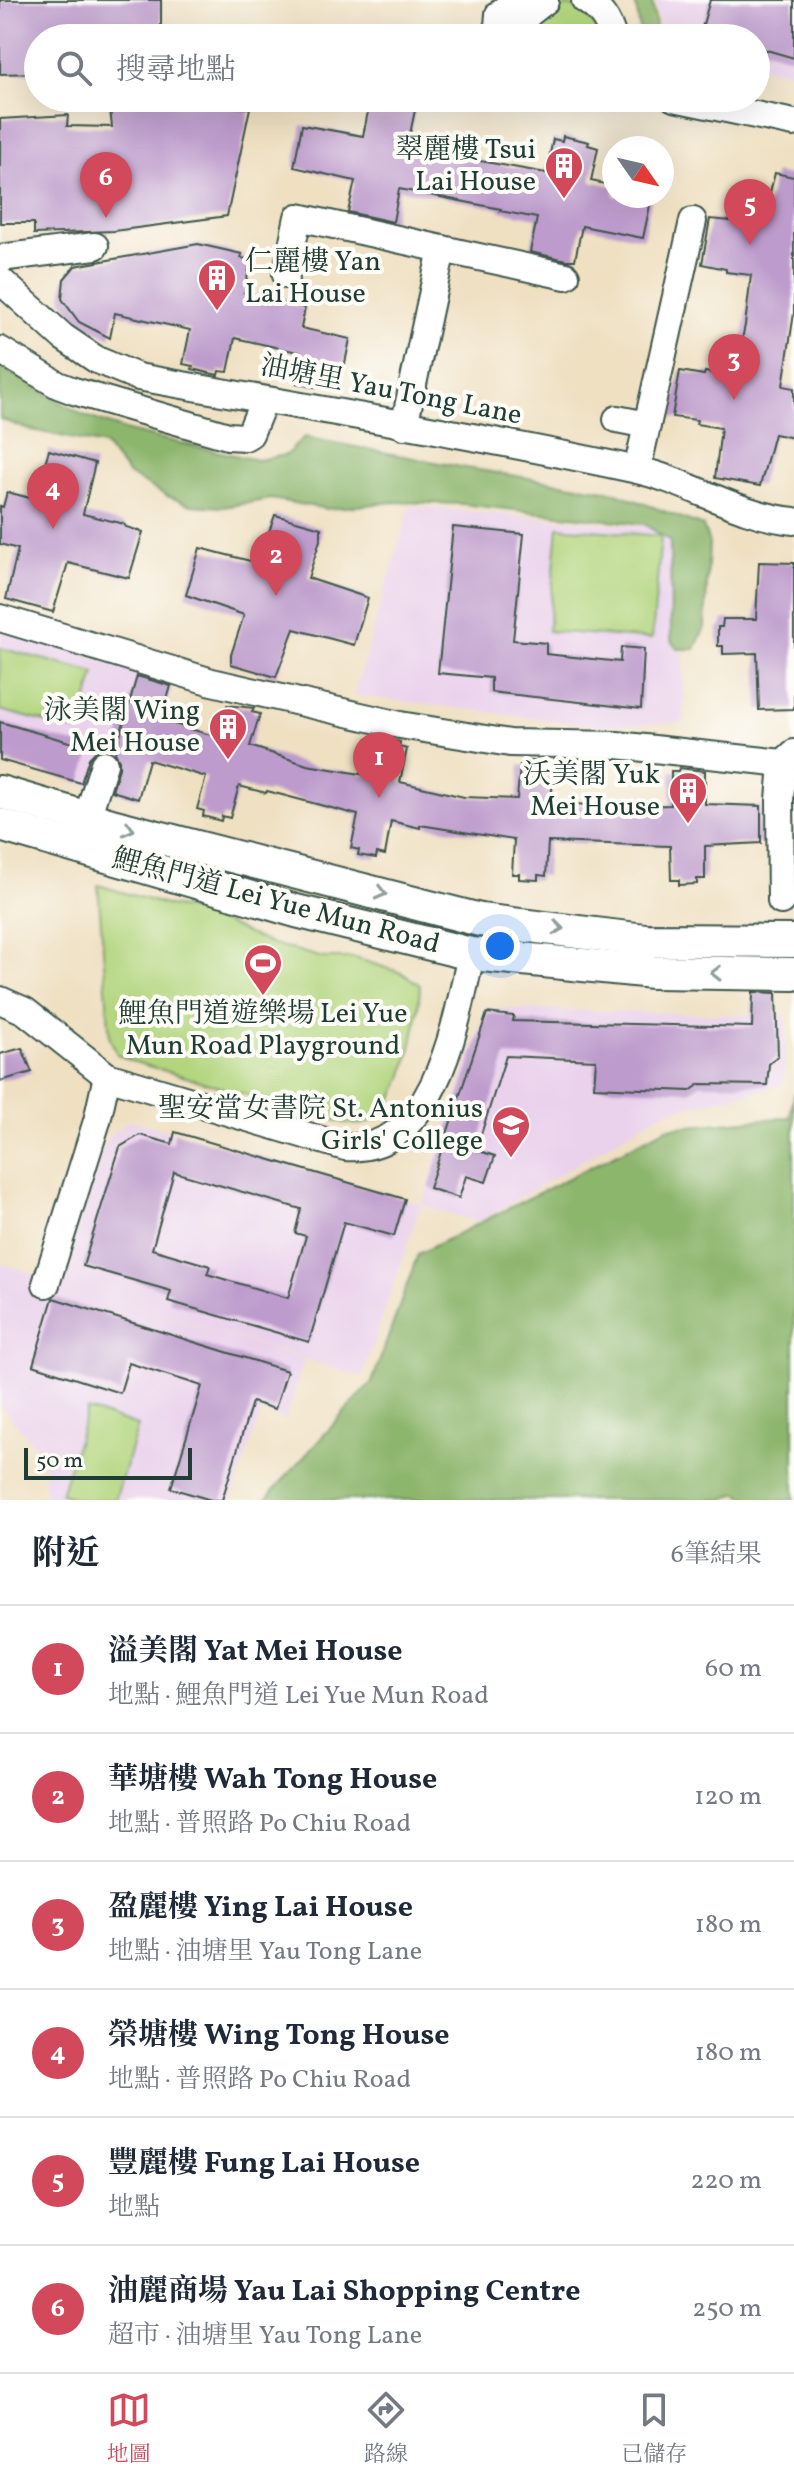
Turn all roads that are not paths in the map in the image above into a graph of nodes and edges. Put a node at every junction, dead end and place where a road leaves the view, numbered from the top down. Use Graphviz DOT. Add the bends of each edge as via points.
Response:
graph roads {
  1 [pos="544,0"];
  2 [pos="585,0"];
  3 [pos="498,24"];
  4 [pos="523,24"];
  5 [pos="607,24"];
  6 [pos="741,112"];
  7 [pos="794,123"];
  8 [pos="693,221"];
  9 [pos="95,246"];
  10 [pos="442,249"];
  11 [pos="0,258"];
  12 [pos="286,275"];
  13 [pos="566,276"];
  14 [pos="0,280"];
  15 [pos="0,350"];
  16 [pos="264,400"];
  17 [pos="617,419"];
  18 [pos="647,425"];
  19 [pos="404,426"];
  20 [pos="637,470"];
  21 [pos="794,521"];
  22 [pos="0,618"];
  23 [pos="788,758"];
  24 [pos="104,764"];
  25 [pos="0,792"];
  26 [pos="87,818"];
  27 [pos="0,825"];
  28 [pos="781,901"];
  29 [pos="480,920"];
  30 [pos="794,941"];
  31 [pos="471,954"];
  32 [pos="794,974"];
  33 [pos="0,1000"];
  34 [pos="107,1076"];
  35 [pos="46,1284"];
  1 -- 3 [label="street" via="505,9"];
  1 -- 4 [label="street"];
  2 -- 5 [label="street"];
  6 -- 7 [label="street"];
  8 -- 18 [label="street"];
  9 -- 11 [label="street" via="43,243"];
  10 -- 12 [label="street" via="300,204"];
  10 -- 13 [label="street"];
  10 -- 19 [label="street"];
  14 -- 16 [label="street, 油塘里 Yau Tong Lane" via="97,360 138,377"];
  15 -- 16 [label="street" via="58,385 216,432 250,434"];
  16 -- 19 [label="street, 油塘里 Yau Tong Lane"];
  17 -- 18 [label="street"];
  18 -- 20 [label="street"];
  19 -- 20 [label="street, 油塘里 Yau Tong Lane"];
  20 -- 21 [label="street, 油塘里 Yau Tong Lane" via="737,509"];
  22 -- 23 [label="street" via="212,682 400,725 510,743"];
  23 -- 28 [label="street" via="780,800"];
  24 -- 26 [label="street"];
  25 -- 26 [label="main road, 鯉魚門道 Lei Yue Mun Road"];
  26 -- 29 [label="main road, 鯉魚門道 Lei Yue Mun Road, one-way"];
  27 -- 31 [label="main road, 鯉魚門道 Lei Yue Mun Road" via="296,911"];
  29 -- 30 [label="main road, 鯉魚門道 Lei Yue Mun Road, one-way" via="645,940"];
  29 -- 31 [label="main road"];
  32 -- 31 [label="main road, 鯉魚門道 Lei Yue Mun Road, one-way" via="653,972"];
  31 -- 34 [label="street" via="429,1096 402,1130 372,1145 345,1147"];
  33 -- 34 [label="street" via="25,1011"];
  34 -- 35 [label="street"];
}
